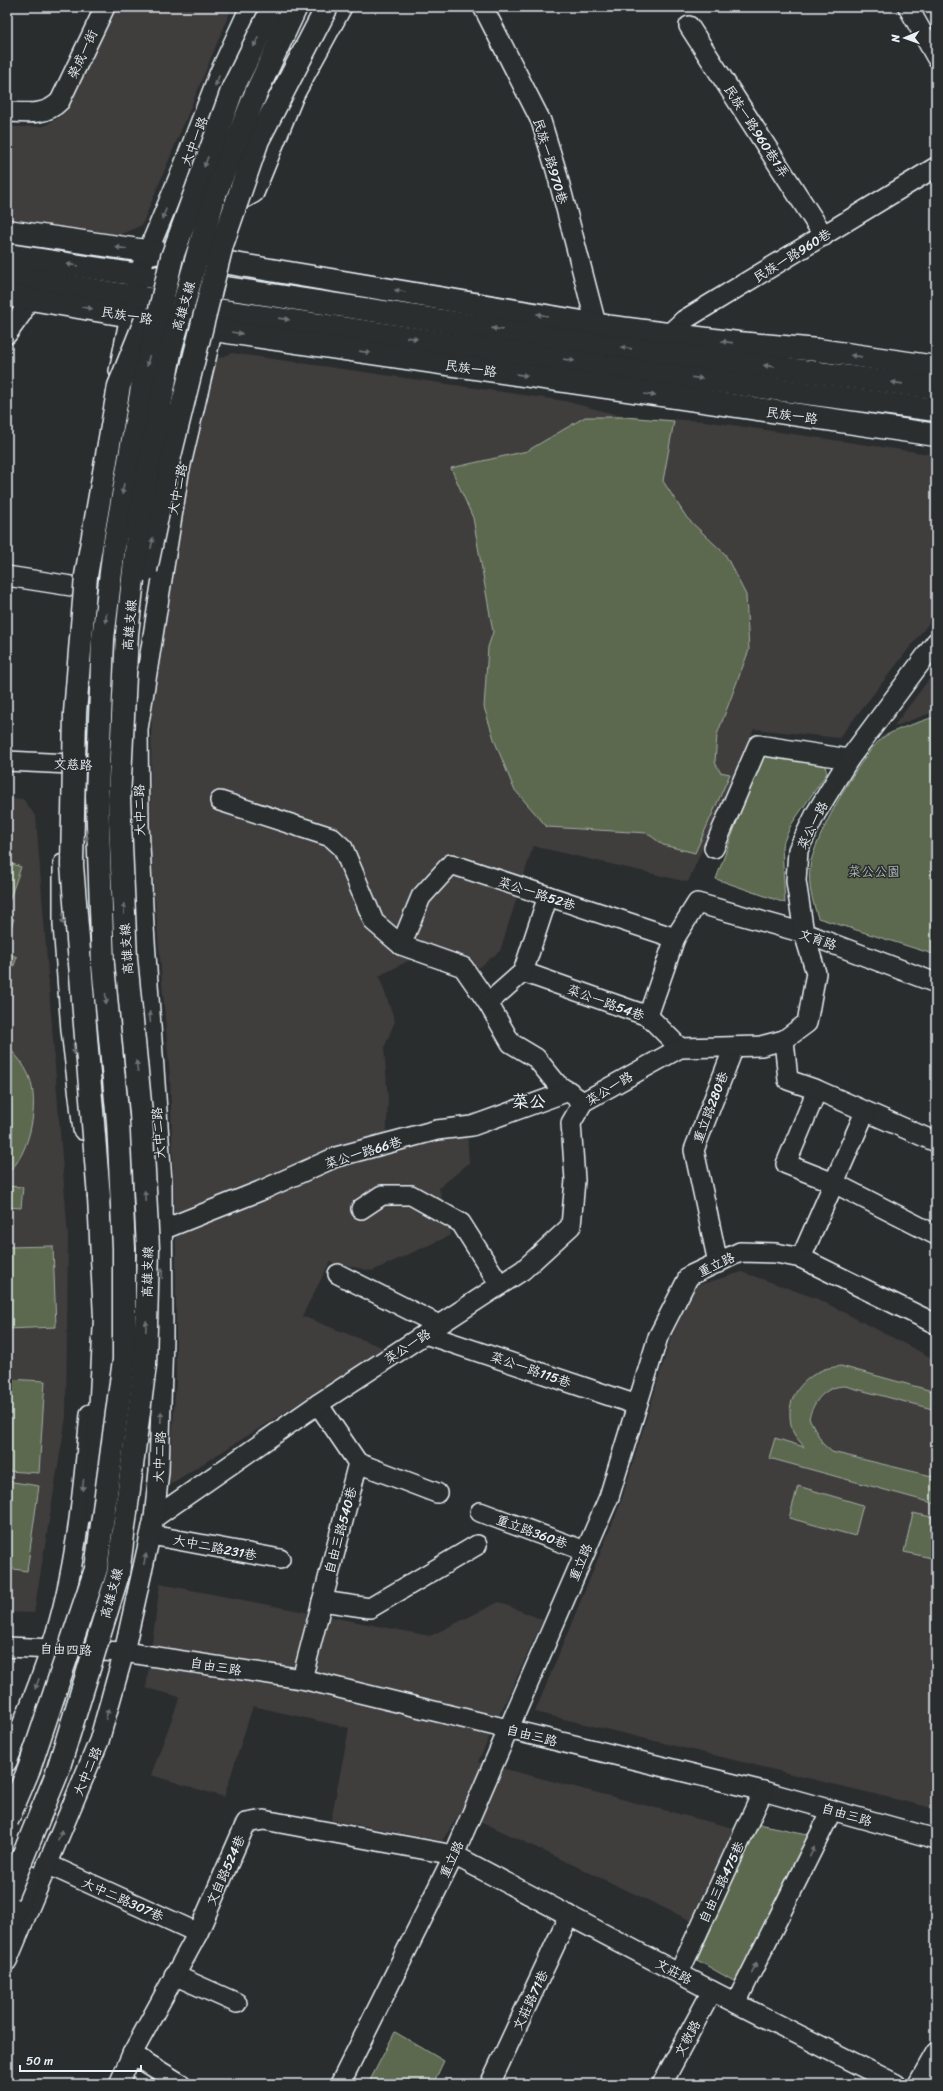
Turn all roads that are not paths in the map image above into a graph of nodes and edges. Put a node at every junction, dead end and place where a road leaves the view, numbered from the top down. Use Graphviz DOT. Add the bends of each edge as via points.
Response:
graph roads {
  1 [pos="105,7"];
  2 [pos="250,7"];
  3 [pos="273,7"];
  4 [pos="296,7"];
  5 [pos="307,7"];
  6 [pos="316,7"];
  7 [pos="327,7"];
  8 [pos="342,7"];
  9 [pos="483,7"];
  10 [pos="908,7"];
  11 [pos="689,26"];
  12 [pos="936,57"];
  13 [pos="282,91"];
  14 [pos="7,112"];
  15 [pos="273,116"];
  16 [pos="184,165"];
  17 [pos="936,167"];
  18 [pos="243,206"];
  19 [pos="7,231"];
  20 [pos="824,236"];
  21 [pos="147,252"];
  22 [pos="7,255"];
  23 [pos="172,257"];
  24 [pos="229,264"];
  25 [pos="7,276"];
  26 [pos="222,288"];
  27 [pos="134,295"];
  28 [pos="17,297"];
  29 [pos="216,320"];
  30 [pos="596,324"];
  31 [pos="7,334"];
  32 [pos="669,334"];
  33 [pos="658,353"];
  34 [pos="936,367"];
  35 [pos="936,388"];
  36 [pos="936,410"];
  37 [pos="936,436"];
  38 [pos="7,576"];
  39 [pos="84,588"];
  40 [pos="127,634"];
  41 [pos="936,642"];
  42 [pos="77,671"];
  43 [pos="849,759"];
  44 [pos="7,761"];
  45 [pos="64,764"];
  46 [pos="83,764"];
  47 [pos="139,766"];
  48 [pos="220,801"];
  49 [pos="714,848"];
  50 [pos="548,896"];
  51 [pos="804,933"];
  52 [pos="675,938"];
  53 [pos="401,945"];
  54 [pos="523,972"];
  55 [pos="936,983"];
  56 [pos="488,1003"];
  57 [pos="648,1016"];
  58 [pos="784,1040"];
  59 [pos="734,1047"];
  60 [pos="680,1048"];
  61 [pos="817,1090"];
  62 [pos="576,1097"];
  63 [pos="865,1112"];
  64 [pos="936,1142"];
  65 [pos="834,1183"];
  66 [pos="361,1209"];
  67 [pos="162,1230"];
  68 [pos="936,1235"];
  69 [pos="801,1258"];
  70 [pos="718,1262"];
  71 [pos="338,1274"];
  72 [pos="500,1285"];
  73 [pos="936,1324"];
  74 [pos="432,1329"];
  75 [pos="145,1365"];
  76 [pos="318,1404"];
  77 [pos="637,1405"];
  78 [pos="358,1463"];
  79 [pos="437,1493"];
  80 [pos="480,1512"];
  81 [pos="152,1526"];
  82 [pos="93,1537"];
  83 [pos="477,1545"];
  84 [pos="585,1551"];
  85 [pos="280,1559"];
  86 [pos="322,1601"];
  87 [pos="7,1647"];
  88 [pos="51,1648"];
  89 [pos="124,1652"];
  90 [pos="302,1679"];
  91 [pos="509,1729"];
  92 [pos="7,1762"];
  93 [pos="763,1791"];
  94 [pos="832,1810"];
  95 [pos="7,1821"];
  96 [pos="936,1840"];
  97 [pos="454,1855"];
  98 [pos="47,1864"];
  99 [pos="7,1895"];
  100 [pos="569,1915"];
  101 [pos="7,1929"];
  102 [pos="198,1933"];
  103 [pos="7,1961"];
  104 [pos="678,1973"];
  105 [pos="174,1975"];
  106 [pos="712,1991"];
  107 [pos="237,2003"];
  108 [pos="736,2003"];
  109 [pos="936,2052"];
  110 [pos="132,2054"];
  111 [pos="119,2084"];
  112 [pos="181,2084"];
  113 [pos="340,2084"];
  114 [pos="490,2084"];
  115 [pos="662,2084"];
  116 [pos="896,2084"];
  117 [pos="918,2084"];
  1 -- 14 [label="street, 榮成一街" via="60,101 52,109 42,112"];
  2 -- 16 [label="street, 大中一路, one-way" via="219,74"];
  3 -- 23 [label="main road, 高雄支線, one-way, bridge" via="233,88"];
  4 -- 40 [label="main road, 高雄支線, bridge" via="256,93 215,194 171,348 141,506"];
  5 -- 18 [label="street" via="266,93 236,180"];
  6 -- 13 [label="main road" via="296,51"];
  40 -- 7 [label="main road, one-way, bridge" via="145,575 168,464 222,245 258,140"];
  8 -- 18 [label="street" via="294,95 254,193"];
  9 -- 30 [label="street, 民族一路970巷" via="541,121"];
  10 -- 12 [label="street"];
  11 -- 20 [label="street, 民族一路960巷1弄"];
  15 -- 18 [label="main road"];
  16 -- 18 [label="street" via="183,190 189,213 217,223"];
  16 -- 21 [label="street, 大中一路, one-way"];
  17 -- 20 [label="street, 民族一路960巷"];
  18 -- 24 [label="street"];
  21 -- 19 [label="main road, one-way"];
  20 -- 32 [label="street, 民族一路960巷" via="684,320"];
  21 -- 24 [label="main road"];
  21 -- 27 [label="street, 大中一路"];
  27 -- 22 [label="main road, 民族一路, one-way"];
  23 -- 82 [label="main road, bridge" via="120,386 86,576 75,713 72,864 99,1197 105,1318"];
  23 -- 95 [label="main road, 高雄支線, one-way, bridge" via="128,462 103,639 97,796 103,965 118,1121 124,1248 124,1360 96,1569 28,1769"];
  24 -- 26 [label="street"];
  30 -- 24 [label="main road, one-way"];
  25 -- 27 [label="main road, 民族一路"];
  26 -- 27 [label="main road, 民族一路"];
  26 -- 29 [label="street, 大中二路"];
  33 -- 26 [label="main road, 民族一路, one-way"];
  28 -- 27 [label="main road, 民族一路, one-way"];
  27 -- 29 [label="main road, 民族一路"];
  27 -- 39 [label="street" via="100,469"];
  28 -- 31 [label="street" via="22,313"];
  29 -- 36 [label="main road, 民族一路, one-way"];
  29 -- 37 [label="main road, 民族一路, one-way"];
  29 -- 47 [label="street, 大中二路" via="178,481 138,729"];
  30 -- 32 [label="main road"];
  32 -- 33 [label="street, 民族一路960巷"];
  34 -- 32 [label="main road, one-way" via="818,350"];
  35 -- 33 [label="main road, 民族一路, one-way"];
  38 -- 39 [label="street"];
  39 -- 42 [label="street"];
  75 -- 40 [label="main road, 高雄支線, one-way, bridge" via="148,1242 141,1113 126,960 119,799"];
  41 -- 43 [label="street, 菜公一路"];
  42 -- 45 [label="street"];
  42 -- 46 [label="street"];
  43 -- 49 [label="street" via="758,745"];
  43 -- 51 [label="street, 菜公一路" via="816,813 798,850 796,881"];
  44 -- 45 [label="street, 文慈路"];
  45 -- 46 [label="street, 文慈路"];
  45 -- 88 [label="street, one-way" via="63,925 71,1030 93,1205 95,1367 80,1517 64,1601"];
  46 -- 47 [label="street, 文慈路"];
  46 -- 82 [label="street, one-way" via="91,981 110,1328 108,1431"];
  67 -- 47 [label="street, 大中二路, one-way" via="162,1182 144,927"];
  48 -- 53 [label="street" via="331,837 343,848 374,922"];
  50 -- 52 [label="street, 菜公一路52巷"];
  50 -- 53 [label="street, 菜公一路52巷" via="451,864 422,897"];
  50 -- 54 [label="street"];
  51 -- 52 [label="street, 文育路" via="697,903"];
  51 -- 55 [label="street, 文育路"];
  51 -- 58 [label="street, 菜公一路" via="816,973 807,1023"];
  52 -- 57 [label="street"];
  53 -- 56 [label="street" via="463,967"];
  54 -- 56 [label="street"];
  54 -- 57 [label="street, 菜公一路54巷"];
  56 -- 62 [label="street" via="511,1043 536,1058 557,1084"];
  57 -- 60 [label="street, 菜公一路54巷"];
  58 -- 59 [label="street, 菜公一路" via="761,1046"];
  58 -- 61 [label="street" via="788,1080"];
  59 -- 60 [label="street, 菜公一路"];
  59 -- 70 [label="street, 重立路280巷" via="694,1150"];
  60 -- 62 [label="street, 菜公一路"];
  61 -- 63 [label="street"];
  61 -- 65 [label="street" via="786,1164"];
  62 -- 67 [label="street, 菜公一路66巷" via="472,1126 437,1130 336,1157"];
  62 -- 72 [label="street, 菜公一路" via="571,1123 575,1180 571,1226 523,1270"];
  63 -- 64 [label="street"];
  63 -- 65 [label="street"];
  65 -- 68 [label="street"];
  65 -- 69 [label="street"];
  66 -- 72 [label="street" via="382,1195 412,1195 461,1223"];
  81 -- 67 [label="street, 大中二路, one-way" via="159,1471 163,1337"];
  69 -- 70 [label="street, 重立路" via="776,1252 740,1252"];
  69 -- 73 [label="street, 重立路"];
  70 -- 77 [label="street, 重立路" via="689,1276 658,1337"];
  71 -- 74 [label="street, 菜公一路115巷"];
  72 -- 74 [label="street, 菜公一路"];
  74 -- 76 [label="street, 菜公一路"];
  74 -- 77 [label="street, 菜公一路115巷"];
  75 -- 99 [label="main road, 高雄支線, bridge" via="118,1574 56,1776"];
  75 -- 101 [label="main road, bridge" via="143,1485 125,1599 64,1783"];
  76 -- 78 [label="street"];
  76 -- 81 [label="street, 菜公一路"];
  77 -- 84 [label="street, 重立路" via="609,1497"];
  78 -- 79 [label="street"];
  78 -- 86 [label="street, 自由三路540巷"];
  80 -- 84 [label="street, 重立路360巷"];
  81 -- 85 [label="street, 大中二路231巷"];
  89 -- 81 [label="street, 大中二路, one-way"];
  82 -- 88 [label="street" via="82,1591"];
  83 -- 86 [label="street" via="370,1608"];
  84 -- 91 [label="street, 重立路"];
  86 -- 90 [label="street, 自由三路540巷"];
  87 -- 88 [label="street, 自由四路"];
  88 -- 89 [label="street, 自由四路"];
  88 -- 92 [label="street, one-way"];
  89 -- 90 [label="street, 自由三路"];
  98 -- 89 [label="street, 大中二路, one-way" via="100,1742"];
  90 -- 91 [label="street, 自由三路"];
  91 -- 93 [label="street, 自由三路"];
  91 -- 97 [label="street, 重立路"];
  93 -- 94 [label="street, 自由三路"];
  93 -- 104 [label="street, 自由三路475巷"];
  94 -- 96 [label="street, 自由三路"];
  108 -- 94 [label="street, one-way"];
  97 -- 100 [label="street, 文莊路"];
  97 -- 102 [label="street, 文自路524巷" via="264,1820 246,1823"];
  97 -- 113 [label="street, 重立路"];
  98 -- 102 [label="street, 大中二路307巷"];
  98 -- 103 [label="street, 大中二路"];
  100 -- 104 [label="street, 文莊路"];
  100 -- 114 [label="street, 文莊路71巷"];
  102 -- 105 [label="street, 文自路524巷"];
  104 -- 106 [label="street, 文莊路"];
  105 -- 107 [label="street"];
  105 -- 110 [label="street, 文自路524巷"];
  106 -- 108 [label="street, 文莊路"];
  106 -- 115 [label="street, 文敬路"];
  108 -- 116 [label="street, 文莊路"];
  109 -- 117 [label="street"];
  110 -- 111 [label="street, 文自路524巷"];
  110 -- 112 [label="street"];
}
